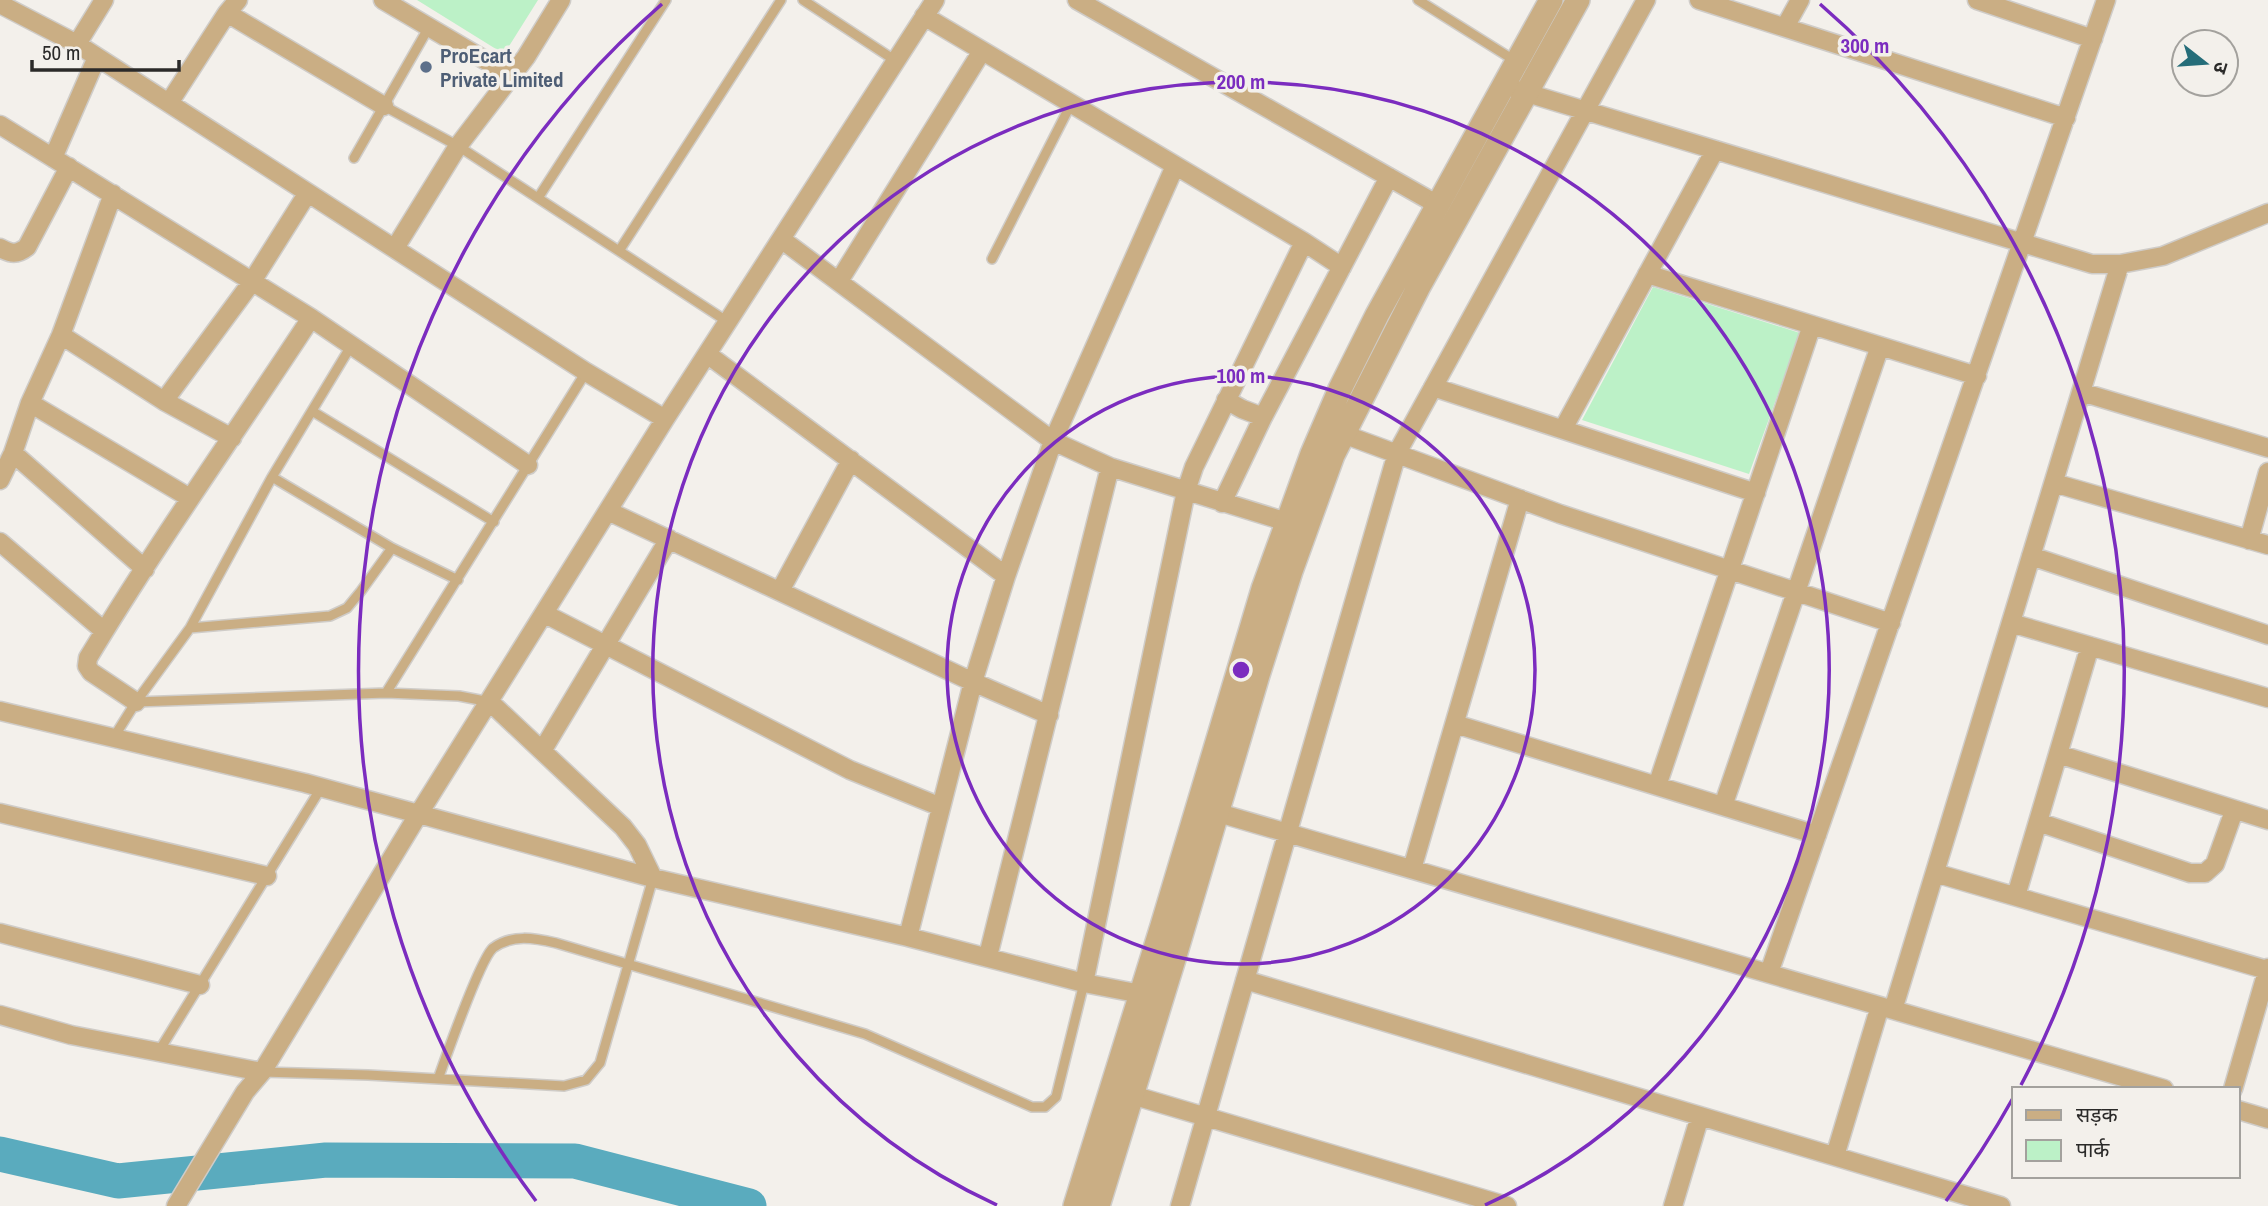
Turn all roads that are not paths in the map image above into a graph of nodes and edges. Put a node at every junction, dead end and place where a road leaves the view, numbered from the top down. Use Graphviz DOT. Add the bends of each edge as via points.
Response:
graph roads {
  1 [pos="104,0"];
  2 [pos="383,0"];
  3 [pos="561,0"];
  4 [pos="666,0"];
  5 [pos="781,0"];
  6 [pos="803,0"];
  7 [pos="934,0"];
  8 [pos="1077,0"];
  9 [pos="1418,0"];
  10 [pos="1551,0"];
  11 [pos="1578,0"];
  12 [pos="1646,0"];
  13 [pos="1699,0"];
  14 [pos="1800,0"];
  15 [pos="1977,0"];
  16 [pos="2106,0"];
  17 [pos="1431,3"];
  18 [pos="0,4"];
  19 [pos="233,6"];
  20 [pos="924,16"];
  21 [pos="429,27"];
  22 [pos="1785,27"];
  23 [pos="2093,39"];
  24 [pos="77,44"];
  25 [pos="982,51"];
  26 [pos="97,57"];
  27 [pos="896,61"];
  28 [pos="512,76"];
  29 [pos="1526,77"];
  30 [pos="169,103"];
  31 [pos="1071,104"];
  32 [pos="384,106"];
  33 [pos="1585,111"];
  34 [pos="2066,118"];
  35 [pos="0,125"];
  36 [pos="458,146"];
  37 [pos="1714,150"];
  38 [pos="53,158"];
  39 [pos="354,158"];
  40 [pos="1175,166"];
  41 [pos="69,167"];
  42 [pos="1388,177"];
  43 [pos="113,194"];
  44 [pos="307,194"];
  45 [pos="538,198"];
  46 [pos="1438,205"];
  47 [pos="2268,213"];
  48 [pos="781,239"];
  49 [pos="1304,242"];
  50 [pos="2023,243"];
  51 [pos="0,247"];
  52 [pos="395,248"];
  53 [pos="619,251"];
  54 [pos="992,259"];
  55 [pos="2120,264"];
  56 [pos="1342,267"];
  57 [pos="1647,274"];
  58 [pos="839,281"];
  59 [pos="251,283"];
  60 [pos="311,318"];
  61 [pos="728,322"];
  62 [pos="1812,325"];
  63 [pos="61,335"];
  64 [pos="352,346"];
  65 [pos="1880,346"];
  66 [pos="707,354"];
  67 [pos="586,372"];
  68 [pos="1978,376"];
  69 [pos="1433,387"];
  70 [pos="2081,392"];
  71 [pos="1226,400"];
  72 [pos="164,401"];
  73 [pos="30,402"];
  74 [pos="312,411"];
  75 [pos="1264,417"];
  76 [pos="665,419"];
  77 [pos="1563,429"];
  78 [pos="1343,433"];
  79 [pos="232,439"];
  80 [pos="1053,441"];
  81 [pos="2268,448"];
  82 [pos="13,453"];
  83 [pos="1397,453"];
  84 [pos="851,460"];
  85 [pos="528,465"];
  86 [pos="1110,467"];
  87 [pos="2268,472"];
  88 [pos="272,477"];
  89 [pos="0,480"];
  90 [pos="2054,483"];
  91 [pos="1186,491"];
  92 [pos="1756,493"];
  93 [pos="190,498"];
  94 [pos="1520,499"];
  95 [pos="1222,503"];
  96 [pos="608,511"];
  97 [pos="494,522"];
  98 [pos="1287,522"];
  99 [pos="669,539"];
  100 [pos="2249,540"];
  101 [pos="0,542"];
  102 [pos="2268,545"];
  103 [pos="392,548"];
  104 [pos="2031,556"];
  105 [pos="145,569"];
  106 [pos="1730,570"];
  107 [pos="1006,576"];
  108 [pos="458,580"];
  109 [pos="780,591"];
  110 [pos="1796,592"];
  111 [pos="545,614"];
  112 [pos="1891,623"];
  113 [pos="2011,623"];
  114 [pos="190,628"];
  115 [pos="104,631"];
  116 [pos="2268,635"];
  117 [pos="606,646"];
  118 [pos="2090,646"];
  119 [pos="973,682"];
  120 [pos="386,693"];
  121 [pos="2267,693"];
  122 [pos="136,702"];
  123 [pos="490,702"];
  124 [pos="0,711"];
  125 [pos="1049,715"];
  126 [pos="1455,724"];
  127 [pos="114,737"];
  128 [pos="542,751"];
  129 [pos="2058,754"];
  130 [pos="1657,786"];
  131 [pos="321,788"];
  132 [pos="1723,806"];
  133 [pos="942,807"];
  134 [pos="1208,810"];
  135 [pos="2234,811"];
  136 [pos="0,813"];
  137 [pos="418,815"];
  138 [pos="2268,820"];
  139 [pos="2038,822"];
  140 [pos="1288,833"];
  141 [pos="1817,835"];
  142 [pos="1412,869"];
  143 [pos="1935,873"];
  144 [pos="267,876"];
  145 [pos="653,878"];
  146 [pos="2016,896"];
  147 [pos="0,933"];
  148 [pos="908,937"];
  149 [pos="988,956"];
  150 [pos="630,963"];
  151 [pos="2268,969"];
  152 [pos="1769,973"];
  153 [pos="1245,980"];
  154 [pos="1084,983"];
  155 [pos="200,985"];
  156 [pos="1140,994"];
  157 [pos="1887,1008"];
  158 [pos="0,1015"];
  159 [pos="159,1051"];
  160 [pos="262,1072"];
  161 [pos="438,1079"];
  162 [pos="2157,1087"];
  163 [pos="2234,1087"];
  164 [pos="1132,1095"];
  165 [pos="2240,1111"];
  166 [pos="1205,1116"];
  167 [pos="1700,1116"];
  168 [pos="2268,1119"];
  169 [pos="1835,1156"];
  170 [pos="1096,1172"];
  171 [pos="176,1206"];
  172 [pos="1075,1206"];
  173 [pos="1098,1206"];
  174 [pos="1180,1206"];
  175 [pos="1507,1206"];
  176 [pos="1673,1206"];
  177 [pos="2001,1206"];
  1 -- 24 [label="street"];
  2 -- 21 [label="street"];
  3 -- 28 [label="street"];
  4 -- 45 [label="lane"];
  5 -- 53 [label="lane"];
  6 -- 27 [label="lane"];
  7 -- 20 [label="street"];
  8 -- 42 [label="street"];
  9 -- 17 [label="lane"];
  10 -- 29 [label="street"];
  11 -- 29 [label="street"];
  12 -- 33 [label="street"];
  13 -- 22 [label="street"];
  14 -- 22 [label="street"];
  15 -- 23 [label="street"];
  16 -- 23 [label="street"];
  17 -- 29 [label="lane"];
  18 -- 24 [label="street"];
  19 -- 30 [label="street"];
  19 -- 32 [label="street"];
  20 -- 25 [label="street"];
  20 -- 27 [label="street"];
  21 -- 28 [label="street"];
  21 -- 32 [label="lane"];
  22 -- 34 [label="street"];
  23 -- 34 [label="street"];
  24 -- 26 [label="street"];
  25 -- 31 [label="street"];
  25 -- 58 [label="street"];
  26 -- 30 [label="street"];
  26 -- 38 [label="street"];
  27 -- 48 [label="street"];
  28 -- 36 [label="street"];
  29 -- 33 [label="street"];
  29 -- 46 [label="street" via="1504,86"];
  29 -- 78 [label="street"];
  30 -- 44 [label="street"];
  31 -- 40 [label="street"];
  31 -- 54 [label="lane"];
  32 -- 36 [label="lane"];
  32 -- 39 [label="lane"];
  33 -- 37 [label="street"];
  33 -- 69 [label="street"];
  34 -- 50 [label="street"];
  35 -- 38 [label="street"];
  36 -- 45 [label="lane"];
  36 -- 52 [label="street"];
  37 -- 50 [label="street"];
  37 -- 57 [label="street"];
  38 -- 41 [label="street"];
  40 -- 49 [label="street"];
  40 -- 80 [label="street"];
  41 -- 43 [label="street"];
  41 -- 51 [label="street" via="27,247 20,253"];
  42 -- 46 [label="street"];
  42 -- 56 [label="street"];
  43 -- 59 [label="street"];
  43 -- 63 [label="street"];
  44 -- 52 [label="street"];
  44 -- 59 [label="street"];
  45 -- 53 [label="lane"];
  46 -- 98 [label="street" via="1339,389"];
  47 -- 55 [label="street" via="2163,256"];
  48 -- 58 [label="street"];
  48 -- 61 [label="street"];
  49 -- 56 [label="street"];
  49 -- 71 [label="street"];
  50 -- 55 [label="street" via="2092,264"];
  50 -- 68 [label="street"];
  52 -- 67 [label="street"];
  53 -- 61 [label="lane"];
  55 -- 70 [label="street"];
  56 -- 75 [label="street"];
  57 -- 62 [label="street"];
  57 -- 77 [label="street"];
  58 -- 80 [label="street"];
  59 -- 60 [label="street"];
  59 -- 72 [label="street"];
  60 -- 64 [label="street"];
  60 -- 79 [label="street"];
  61 -- 66 [label="street"];
  62 -- 65 [label="street"];
  62 -- 92 [label="street"];
  63 -- 72 [label="street"];
  63 -- 73 [label="street"];
  64 -- 74 [label="lane"];
  64 -- 85 [label="street"];
  65 -- 68 [label="street"];
  65 -- 110 [label="street"];
  66 -- 76 [label="street"];
  66 -- 84 [label="street"];
  67 -- 76 [label="street"];
  67 -- 85 [label="lane"];
  68 -- 112 [label="street"];
  69 -- 77 [label="street"];
  69 -- 83 [label="street"];
  70 -- 81 [label="street"];
  70 -- 90 [label="street"];
  71 -- 75 [label="street"];
  71 -- 91 [label="street"];
  72 -- 79 [label="street"];
  73 -- 82 [label="street"];
  73 -- 93 [label="street"];
  74 -- 88 [label="lane"];
  74 -- 97 [label="lane"];
  75 -- 95 [label="street"];
  76 -- 96 [label="street"];
  77 -- 92 [label="street"];
  78 -- 83 [label="street"];
  78 -- 134 [label="street"];
  79 -- 93 [label="street"];
  80 -- 86 [label="street"];
  80 -- 107 [label="street"];
  82 -- 89 [label="street"];
  82 -- 105 [label="street"];
  83 -- 94 [label="street"];
  83 -- 140 [label="street"];
  84 -- 107 [label="street"];
  84 -- 109 [label="street"];
  85 -- 97 [label="lane"];
  86 -- 91 [label="street"];
  86 -- 125 [label="street"];
  87 -- 100 [label="street"];
  88 -- 103 [label="lane"];
  88 -- 114 [label="lane"];
  90 -- 100 [label="street"];
  90 -- 104 [label="street"];
  91 -- 95 [label="street"];
  91 -- 154 [label="street"];
  92 -- 106 [label="street"];
  93 -- 105 [label="street"];
  94 -- 106 [label="street"];
  94 -- 126 [label="street"];
  95 -- 98 [label="street"];
  96 -- 99 [label="street"];
  96 -- 111 [label="street"];
  97 -- 108 [label="lane"];
  98 -- 134 [label="street" via="1263,589"];
  99 -- 109 [label="street"];
  99 -- 117 [label="street"];
  100 -- 102 [label="street"];
  101 -- 115 [label="street"];
  103 -- 108 [label="lane"];
  103 -- 114 [label="lane" via="346,608 330,615"];
  104 -- 113 [label="street"];
  104 -- 116 [label="street"];
  105 -- 115 [label="street"];
  106 -- 110 [label="street"];
  106 -- 130 [label="street"];
  107 -- 119 [label="street"];
  108 -- 120 [label="lane"];
  109 -- 119 [label="street"];
  110 -- 112 [label="street"];
  110 -- 132 [label="street"];
  111 -- 117 [label="street"];
  111 -- 123 [label="street"];
  112 -- 141 [label="street"];
  113 -- 118 [label="street"];
  113 -- 143 [label="street"];
  114 -- 122 [label="lane"];
  115 -- 122 [label="street" via="87,666"];
  117 -- 128 [label="street"];
  117 -- 133 [label="street" via="850,770"];
  118 -- 121 [label="street"];
  118 -- 129 [label="street"];
  119 -- 125 [label="street"];
  119 -- 133 [label="street"];
  120 -- 122 [label="lane"];
  120 -- 123 [label="lane"];
  122 -- 127 [label="lane"];
  123 -- 128 [label="street"];
  123 -- 137 [label="street"];
  124 -- 127 [label="street"];
  125 -- 149 [label="street"];
  126 -- 130 [label="street"];
  126 -- 142 [label="street"];
  127 -- 131 [label="street"];
  128 -- 145 [label="street" via="624,827"];
  129 -- 135 [label="street"];
  129 -- 139 [label="street"];
  130 -- 132 [label="street"];
  131 -- 137 [label="street"];
  131 -- 144 [label="lane"];
  132 -- 141 [label="street"];
  133 -- 148 [label="street"];
  134 -- 140 [label="street"];
  134 -- 156 [label="street"];
  134 -- 164 [label="street"];
  135 -- 138 [label="street"];
  135 -- 139 [label="street" via="2215,864 2205,873 2190,873"];
  136 -- 144 [label="street"];
  137 -- 145 [label="street"];
  137 -- 160 [label="street"];
  139 -- 146 [label="street"];
  140 -- 142 [label="street"];
  140 -- 153 [label="street"];
  141 -- 152 [label="street"];
  142 -- 152 [label="street"];
  143 -- 146 [label="street"];
  143 -- 157 [label="street"];
  144 -- 155 [label="lane"];
  145 -- 148 [label="street"];
  145 -- 150 [label="lane"];
  146 -- 151 [label="street"];
  147 -- 155 [label="street"];
  148 -- 149 [label="street"];
  149 -- 154 [label="street"];
  150 -- 154 [label="lane" via="865,1034 1032,1107 1045,1107 1056,1097"];
  150 -- 161 [label="lane" via="600,1063 586,1080 564,1086"];
  150 -- 161 [label="lane" via="536,938 510,939 491,950"];
  151 -- 163 [label="street"];
  152 -- 157 [label="street"];
  153 -- 166 [label="street"];
  153 -- 167 [label="street"];
  154 -- 156 [label="street"];
  155 -- 159 [label="lane"];
  156 -- 170 [label="street"];
  157 -- 162 [label="street"];
  157 -- 169 [label="street"];
  158 -- 159 [label="street" via="71,1035"];
  159 -- 160 [label="street"];
  160 -- 161 [label="lane"];
  160 -- 171 [label="street" via="245,1092"];
  164 -- 166 [label="street"];
  164 -- 170 [label="street"];
  165 -- 168 [label="street"];
  166 -- 174 [label="street"];
  166 -- 175 [label="street"];
  167 -- 169 [label="street"];
  167 -- 176 [label="street"];
  169 -- 177 [label="street"];
  170 -- 172 [label="street"];
  170 -- 173 [label="street"];
}
